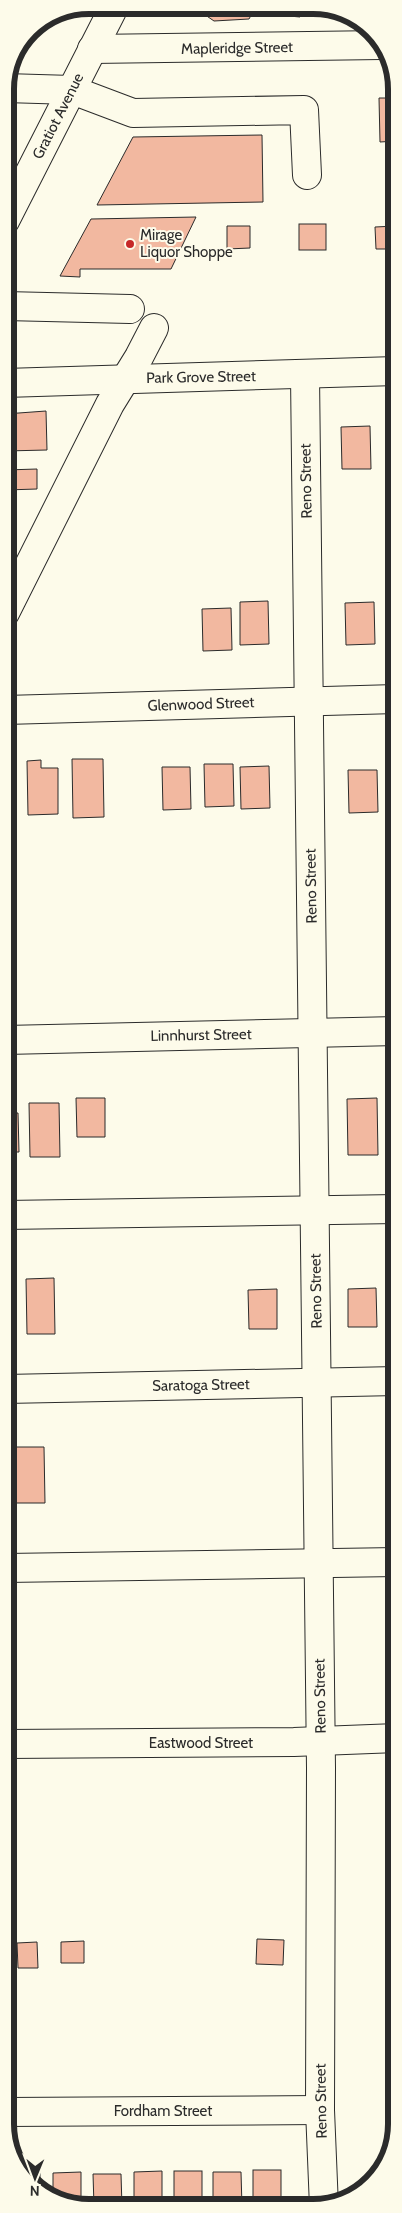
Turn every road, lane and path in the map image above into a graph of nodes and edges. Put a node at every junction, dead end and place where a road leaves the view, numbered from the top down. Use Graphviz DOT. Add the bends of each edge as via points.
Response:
graph roads {
  1 [pos="110,14"];
  2 [pos="374,45"];
  3 [pos="92,49"];
  4 [pos="14,88"];
  5 [pos="72,90"];
  6 [pos="307,174"];
  7 [pos="14,203"];
  8 [pos="14,306"];
  9 [pos="130,309"];
  10 [pos="154,328"];
  11 [pos="388,371"];
  12 [pos="305,375"];
  13 [pos="126,379"];
  14 [pos="14,383"];
  15 [pos="14,595"];
  16 [pos="388,699"];
  17 [pos="309,701"];
  18 [pos="14,710"];
  19 [pos="388,1031"];
  20 [pos="314,1033"];
  21 [pos="14,1040"];
  22 [pos="388,1209"];
  23 [pos="316,1211"];
  24 [pos="14,1215"];
  25 [pos="388,1381"];
  26 [pos="318,1382"];
  27 [pos="14,1389"];
  28 [pos="388,1562"];
  29 [pos="319,1563"];
  30 [pos="14,1568"];
  31 [pos="388,1738"];
  32 [pos="321,1740"];
  33 [pos="14,1744"];
  34 [pos="320,2110"];
  35 [pos="14,2112"];
  36 [pos="324,2199"];
  1 -- 3 [label="street, Gratiot Avenue"];
  2 -- 3 [label="street, Mapleridge Street"];
  3 -- 5 [label="street, Gratiot Avenue"];
  4 -- 5 [label="street"];
  5 -- 6 [label="street" via="133,113 304,110"];
  5 -- 7 [label="street, Gratiot Avenue"];
  8 -- 9 [label="street"];
  10 -- 13 [label="street"];
  11 -- 12 [label="street, Park Grove Street"];
  12 -- 13 [label="street, Park Grove Street"];
  12 -- 17 [label="street, Reno Street"];
  13 -- 14 [label="street, Park Grove Street"];
  13 -- 15 [label="street" via="110,404"];
  16 -- 17 [label="street, Glenwood Street"];
  17 -- 18 [label="street, Glenwood Street"];
  17 -- 20 [label="street, Reno Street"];
  19 -- 20 [label="street, Linnhurst Street"];
  20 -- 21 [label="street, Linnhurst Street"];
  20 -- 23 [label="street, Reno Street"];
  22 -- 23 [label="street"];
  23 -- 24 [label="street"];
  23 -- 26 [label="street, Reno Street"];
  25 -- 26 [label="street, Saratoga Street"];
  26 -- 27 [label="street, Saratoga Street"];
  26 -- 29 [label="street, Reno Street"];
  28 -- 29 [label="street"];
  29 -- 30 [label="street"];
  29 -- 32 [label="street, Reno Street"];
  31 -- 32 [label="street, Eastwood Street"];
  32 -- 33 [label="street, Eastwood Street"];
  32 -- 34 [label="street, Reno Street"];
  34 -- 35 [label="street, Fordham Street"];
  34 -- 36 [label="street, Reno Street"];
}
